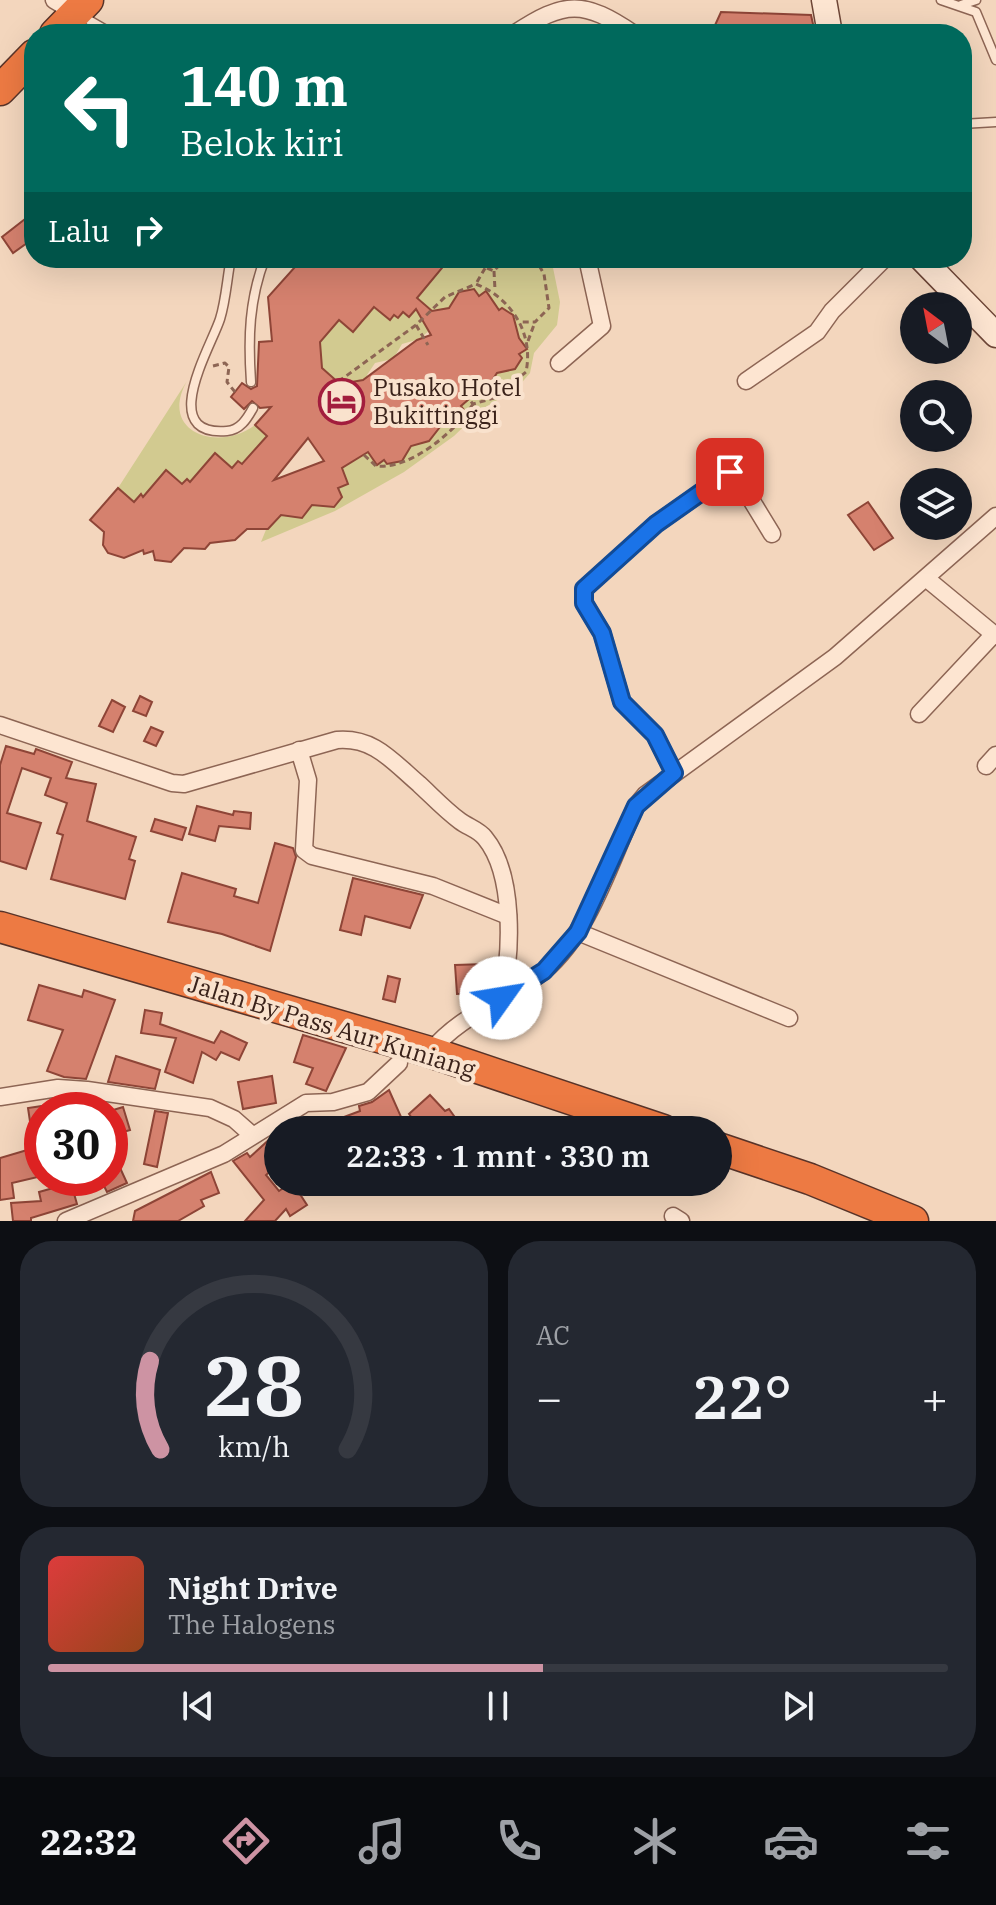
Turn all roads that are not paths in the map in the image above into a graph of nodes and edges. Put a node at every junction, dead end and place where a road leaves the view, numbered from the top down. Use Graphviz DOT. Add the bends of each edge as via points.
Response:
graph roads {
  1 [pos="824,0"];
  2 [pos="941,0"];
  3 [pos="976,0"];
  4 [pos="961,5"];
  5 [pos="68,12"];
  6 [pos="93,24"];
  7 [pos="526,24"];
  8 [pos="620,24"];
  9 [pos="828,24"];
  10 [pos="996,60"];
  11 [pos="24,65"];
  12 [pos="0,90"];
  13 [pos="996,122"];
  14 [pos="972,123"];
  15 [pos="229,268"];
  16 [pos="261,268"];
  17 [pos="589,268"];
  18 [pos="875,268"];
  19 [pos="931,268"];
  20 [pos="996,335"];
  21 [pos="559,363"];
  22 [pos="746,381"];
  23 [pos="251,382"];
  24 [pos="253,408"];
  25 [pos="996,516"];
  26 [pos="772,534"];
  27 [pos="927,579"];
  28 [pos="995,635"];
  29 [pos="919,714"];
  30 [pos="0,725"];
  31 [pos="299,750"];
  32 [pos="674,773"];
  33 [pos="508,916"];
  34 [pos="0,927"];
  35 [pos="578,932"];
  36 [pos="0,946"];
  37 [pos="203,996"];
  38 [pos="501,998"];
  39 [pos="789,1018"];
  40 [pos="430,1052"];
  41 [pos="399,1063"];
  42 [pos="0,1097"];
  43 [pos="580,1116"];
  44 [pos="589,1116"];
  45 [pos="252,1135"];
  46 [pos="732,1153"];
  47 [pos="732,1171"];
  48 [pos="66,1221"];
  49 [pos="867,1221"];
  50 [pos="913,1221"];
  1 -- 9 [label="street"];
  2 -- 4 [label="lane"];
  3 -- 4 [label="lane"];
  4 -- 10 [label="lane" via="981,17"];
  5 -- 6 [label="lane"];
  7 -- 8 [label="street" via="570,1 596,6"];
  11 -- 12 [label="highway"];
  13 -- 14 [label="lane"];
  15 -- 24 [label="lane" via="221,316 192,386 193,415 216,432 233,431 247,421"];
  16 -- 23 [label="lane" via="248,332"];
  17 -- 21 [label="street" via="602,326"];
  18 -- 22 [label="street" via="817,332"];
  19 -- 20 [label="street"];
  25 -- 27 [label="street"];
  26 -- 32 [label="street" via="730,472 656,524 584,589 584,603 602,633 622,702 655,735"];
  27 -- 28 [label="street"];
  27 -- 32 [label="street" via="835,657"];
  28 -- 29 [label="street"];
  30 -- 31 [label="street" via="172,783 198,782"];
  31 -- 33 [label="street" via="352,739 375,745 483,835 501,872"];
  31 -- 33 [label="street" via="308,780 304,850 433,886"];
  32 -- 35 [label="street" via="636,806"];
  33 -- 38 [label="street" via="509,968"];
  34 -- 37 [label="highway, Jalan By Pass Aur Kuniang"];
  35 -- 38 [label="street" via="544,971"];
  35 -- 39 [label="street"];
  36 -- 37 [label="highway, Jalan By Pass Aur Kuniang"];
  37 -- 40 [label="highway, Jalan By Pass Aur Kuniang"];
  37 -- 41 [label="highway, Jalan By Pass Aur Kuniang"];
  38 -- 40 [label="street" via="449,1029"];
  40 -- 44 [label="highway, Jalan By Pass Aur Kuniang"];
  41 -- 43 [label="highway, Jalan By Pass Aur Kuniang"];
  41 -- 45 [label="street" via="368,1092 306,1103"];
  42 -- 45 [label="street" via="58,1088 210,1108"];
  45 -- 48 [label="street" via="224,1154"];
  46 -- 50 [label="highway"];
  47 -- 49 [label="highway"];
}
